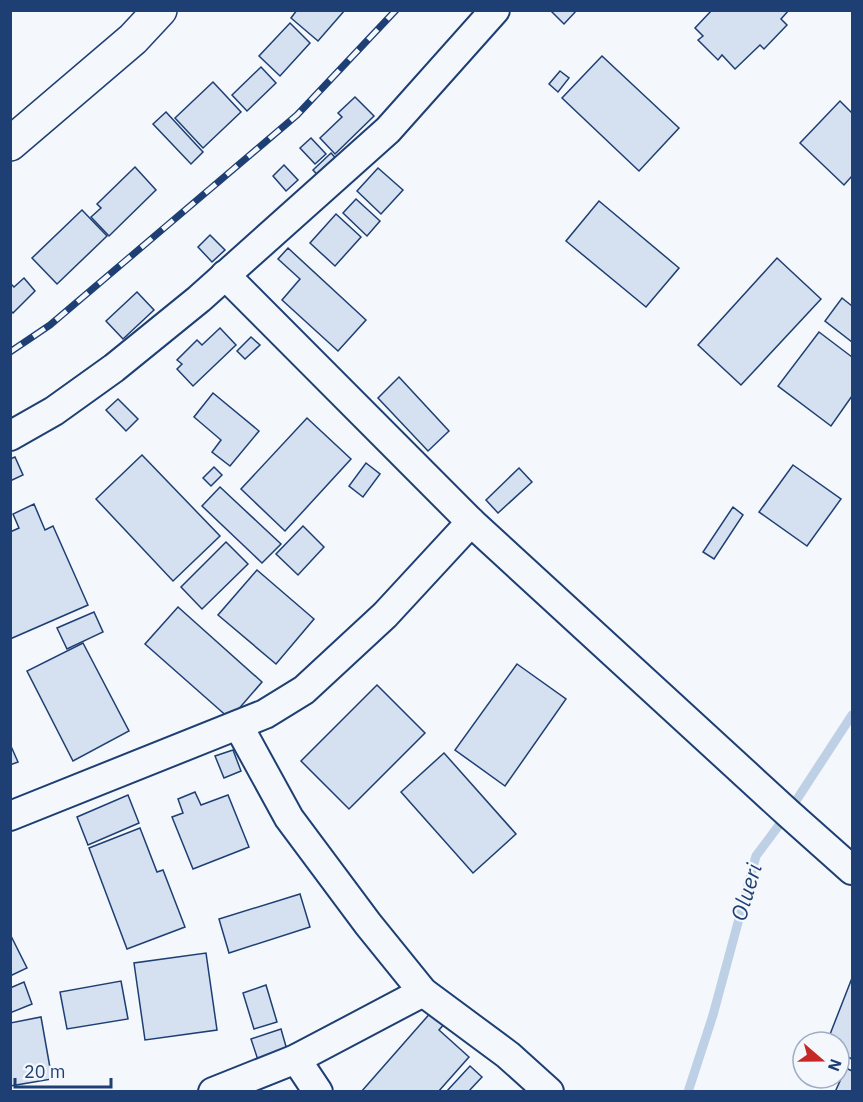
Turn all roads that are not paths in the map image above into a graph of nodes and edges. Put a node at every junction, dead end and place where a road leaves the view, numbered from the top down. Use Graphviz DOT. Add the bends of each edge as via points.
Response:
graph roads {
  1 [pos="160,10"];
  2 [pos="495,10"];
  3 [pos="10,144"];
  4 [pos="225,275"];
  5 [pos="10,436"];
  6 [pos="471,522"];
  7 [pos="238,724"];
  8 [pos="10,816"];
  9 [pos="852,870"];
  10 [pos="423,992"];
  11 [pos="296,1059"];
  12 [pos="213,1092"];
  13 [pos="318,1092"];
  14 [pos="549,1092"];
  1 -- 3 [label="highway" via="133,39"];
  2 -- 4 [label="street" via="388,130"];
  4 -- 5 [label="street" via="114,369"];
  4 -- 6 [label="street"];
  6 -- 7 [label="street" via="385,615 303,690 265,714"];
  6 -- 9 [label="street"];
  7 -- 8 [label="street"];
  7 -- 10 [label="street" via="289,818"];
  10 -- 11 [label="street"];
  10 -- 14 [label="street" via="508,1055"];
  11 -- 12 [label="street"];
  11 -- 13 [label="street"];
}
